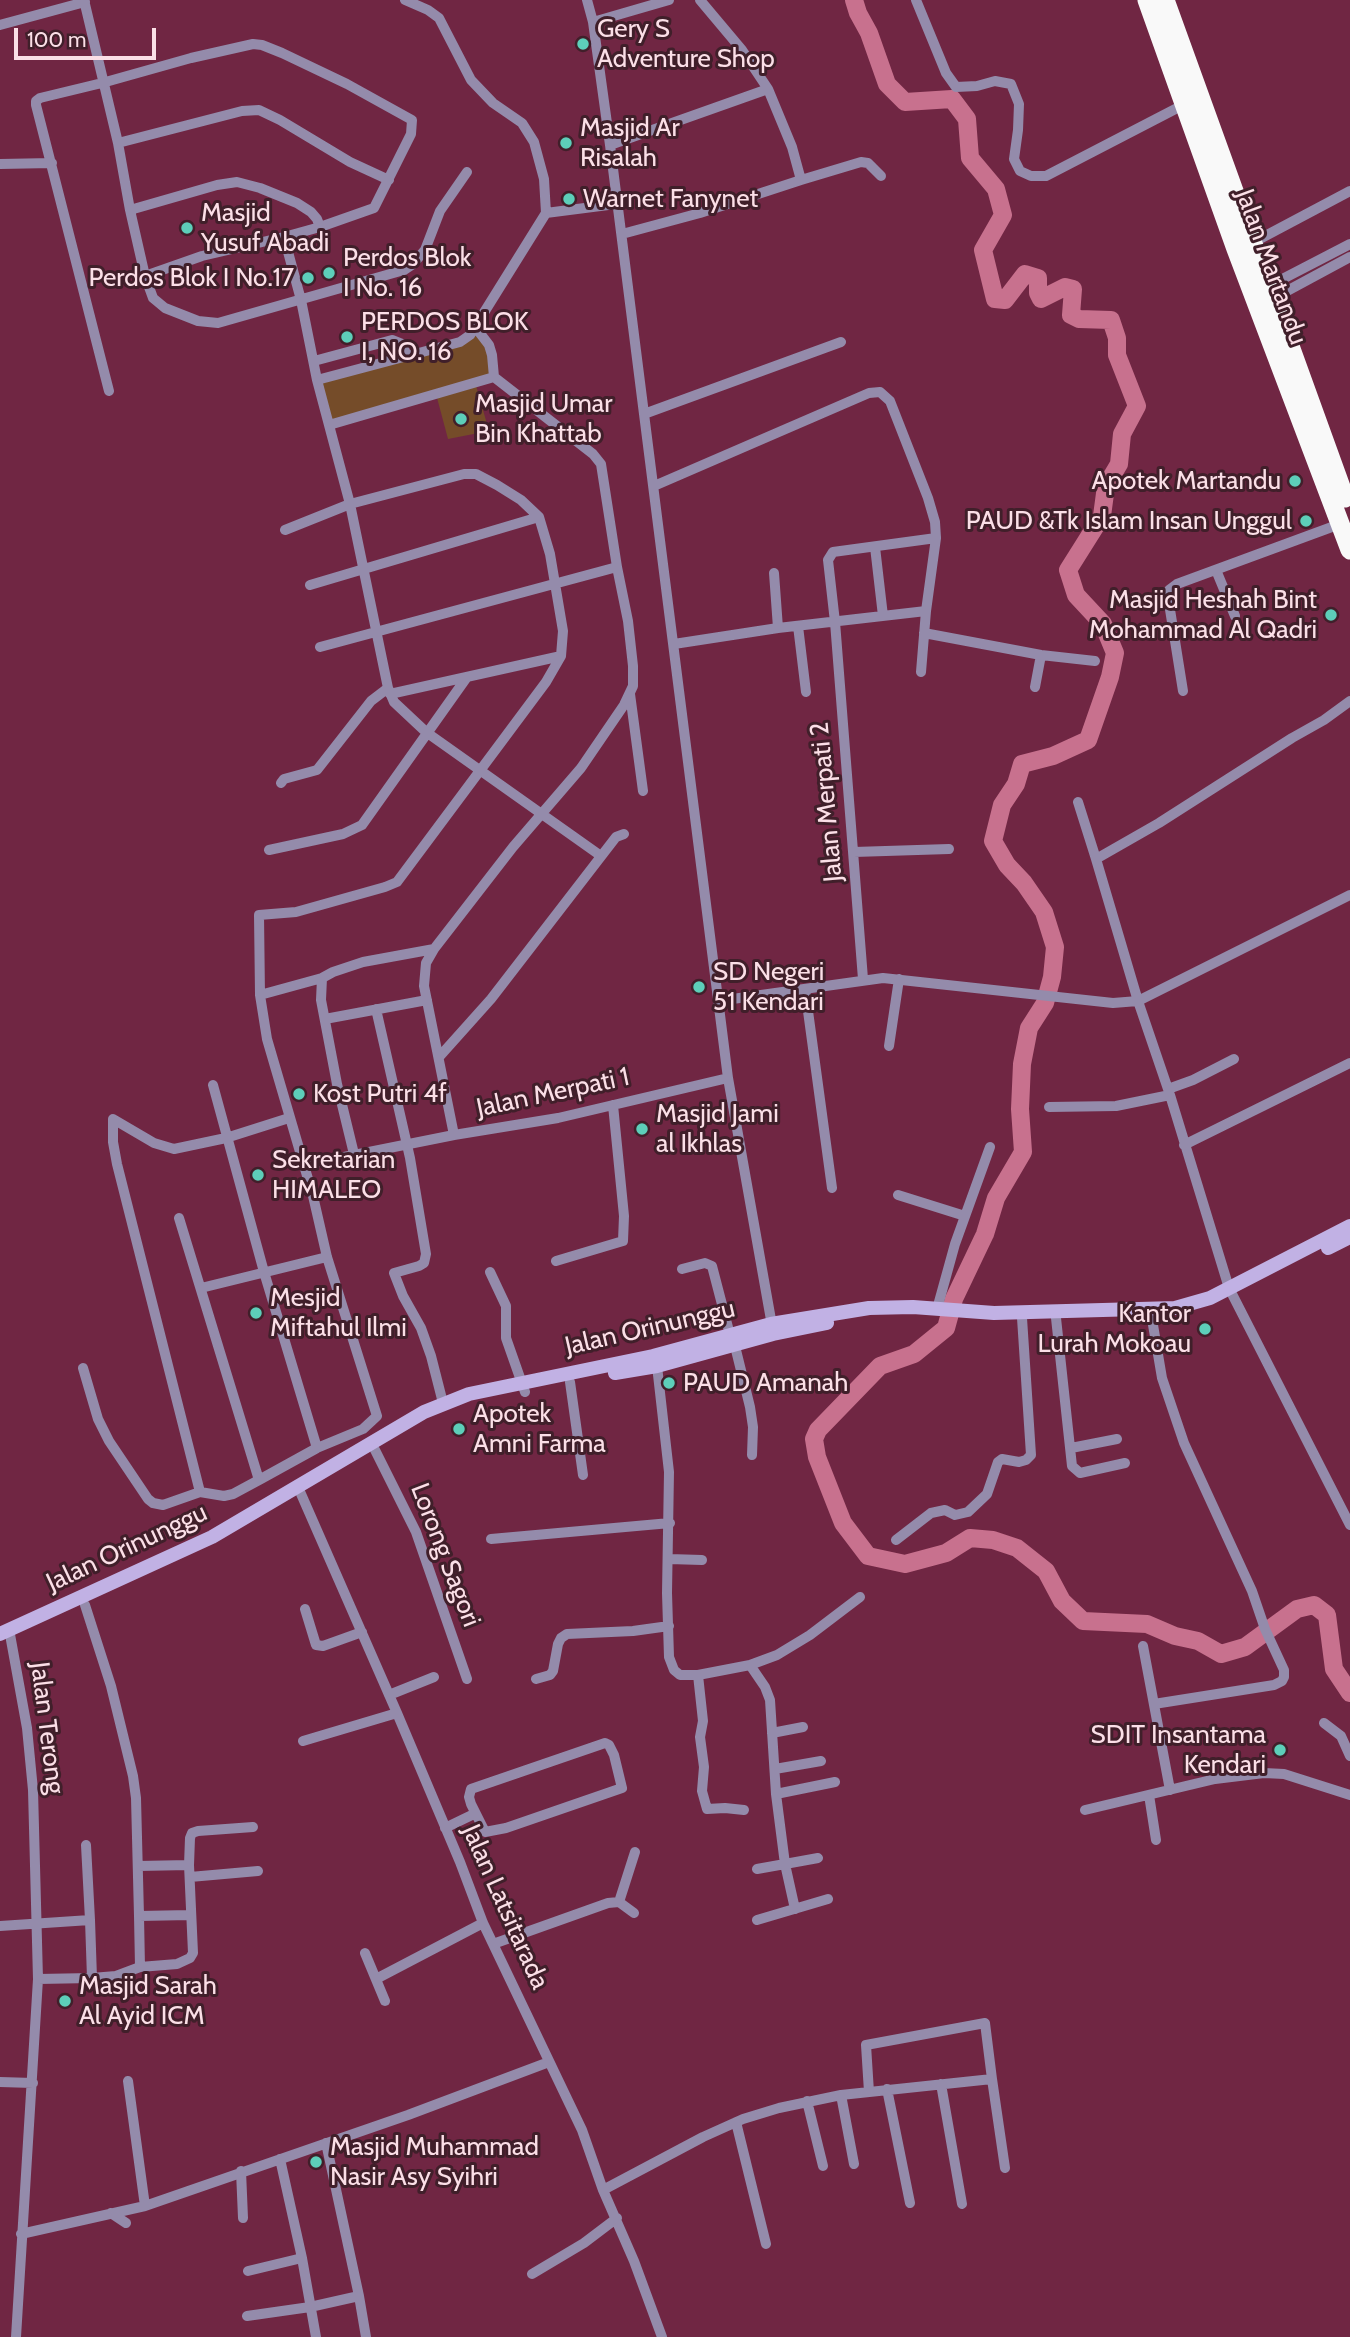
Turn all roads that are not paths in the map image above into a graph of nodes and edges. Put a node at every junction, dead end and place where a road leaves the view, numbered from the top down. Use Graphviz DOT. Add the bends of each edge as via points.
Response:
graph roads {
  1 [pos="405,0"];
  2 [pos="587,0"];
  3 [pos="669,0"];
  4 [pos="700,0"];
  5 [pos="916,0"];
  6 [pos="1147,0"];
  7 [pos="1165,0"];
  8 [pos="85,1"];
  9 [pos="593,22"];
  10 [pos="0,25"];
  11 [pos="102,83"];
  12 [pos="768,89"];
  13 [pos="1185,104"];
  14 [pos="118,144"];
  15 [pos="610,145"];
  16 [pos="52,163"];
  17 [pos="0,164"];
  18 [pos="467,172"];
  19 [pos="881,176"];
  20 [pos="388,180"];
  21 [pos="801,180"];
  22 [pos="1350,191"];
  23 [pos="617,204"];
  24 [pos="130,211"];
  25 [pos="546,214"];
  26 [pos="320,227"];
  27 [pos="622,234"];
  28 [pos="284,237"];
  29 [pos="1252,243"];
  30 [pos="1350,244"];
  31 [pos="1350,257"];
  32 [pos="145,276"];
  33 [pos="1271,292"];
  34 [pos="302,300"];
  35 [pos="475,328"];
  36 [pos="841,342"];
  37 [pos="407,356"];
  38 [pos="314,361"];
  39 [pos="494,377"];
  40 [pos="317,380"];
  41 [pos="109,391"];
  42 [pos="644,415"];
  43 [pos="329,425"];
  44 [pos="1322,458"];
  45 [pos="654,486"];
  46 [pos="350,504"];
  47 [pos="539,517"];
  48 [pos="1345,518"];
  49 [pos="285,530"];
  50 [pos="936,538"];
  51 [pos="875,547"];
  52 [pos="1350,550"];
  53 [pos="617,567"];
  54 [pos="364,569"];
  55 [pos="1216,570"];
  56 [pos="774,573"];
  57 [pos="556,583"];
  58 [pos="310,585"];
  59 [pos="926,611"];
  60 [pos="883,616"];
  61 [pos="1235,616"];
  62 [pos="835,622"];
  63 [pos="798,626"];
  64 [pos="778,628"];
  65 [pos="924,632"];
  66 [pos="378,633"];
  67 [pos="674,644"];
  68 [pos="320,647"];
  69 [pos="1041,655"];
  70 [pos="561,656"];
  71 [pos="1096,661"];
  72 [pos="921,671"];
  73 [pos="467,677"];
  74 [pos="1035,687"];
  75 [pos="389,691"];
  76 [pos="1184,691"];
  77 [pos="806,692"];
  78 [pos="630,694"];
  79 [pos="1350,701"];
  80 [pos="426,732"];
  81 [pos="482,769"];
  82 [pos="281,783"];
  83 [pos="643,791"];
  84 [pos="1078,802"];
  85 [pos="542,812"];
  86 [pos="624,834"];
  87 [pos="949,849"];
  88 [pos="269,850"];
  89 [pos="854,852"];
  90 [pos="601,856"];
  91 [pos="1096,859"];
  92 [pos="1350,895"];
  93 [pos="434,949"];
  94 [pos="322,978"];
  95 [pos="863,979"];
  96 [pos="899,979"];
  97 [pos="805,989"];
  98 [pos="260,995"];
  99 [pos="427,1000"];
  100 [pos="719,1000"];
  101 [pos="1138,1001"];
  102 [pos="376,1009"];
  103 [pos="325,1019"];
  104 [pos="889,1046"];
  105 [pos="440,1056"];
  106 [pos="1234,1059"];
  107 [pos="1350,1063"];
  108 [pos="728,1077"];
  109 [pos="213,1085"];
  110 [pos="1169,1092"];
  111 [pos="613,1105"];
  112 [pos="1049,1107"];
  113 [pos="289,1118"];
  114 [pos="454,1135"];
  115 [pos="226,1138"];
  116 [pos="407,1144"];
  117 [pos="1184,1144"];
  118 [pos="990,1147"];
  119 [pos="354,1154"];
  120 [pos="304,1165"];
  121 [pos="832,1188"];
  122 [pos="898,1195"];
  123 [pos="965,1216"];
  124 [pos="180,1218"];
  125 [pos="1350,1226"];
  126 [pos="1350,1237"];
  127 [pos="327,1257"];
  128 [pos="556,1261"];
  129 [pos="682,1269"];
  130 [pos="264,1272"];
  131 [pos="491,1272"];
  132 [pos="201,1288"];
  133 [pos="1231,1292"];
  134 [pos="942,1311"];
  135 [pos="967,1315"];
  136 [pos="1022,1318"];
  137 [pos="1056,1318"];
  138 [pos="1152,1319"];
  139 [pos="772,1329"];
  140 [pos="732,1340"];
  141 [pos="657,1366"];
  142 [pos="82,1368"];
  143 [pos="570,1382"];
  144 [pos="524,1387"];
  145 [pos="443,1403"];
  146 [pos="375,1420"];
  147 [pos="387,1437"];
  148 [pos="1117,1439"];
  149 [pos="317,1448"];
  150 [pos="1071,1448"];
  151 [pos="375,1450"];
  152 [pos="752,1455"];
  153 [pos="1125,1463"];
  154 [pos="583,1475"];
  155 [pos="259,1480"];
  156 [pos="301,1491"];
  157 [pos="200,1492"];
  158 [pos="670,1523"];
  159 [pos="1350,1525"];
  160 [pos="491,1539"];
  161 [pos="896,1541"];
  162 [pos="669,1559"];
  163 [pos="170,1560"];
  164 [pos="702,1560"];
  165 [pos="860,1597"];
  166 [pos="85,1605"];
  167 [pos="305,1609"];
  168 [pos="668,1626"];
  169 [pos="362,1632"];
  170 [pos="5,1635"];
  171 [pos="1143,1646"];
  172 [pos="750,1665"];
  173 [pos="698,1675"];
  174 [pos="434,1677"];
  175 [pos="467,1679"];
  176 [pos="536,1679"];
  177 [pos="389,1695"];
  178 [pos="1154,1704"];
  179 [pos="397,1713"];
  180 [pos="1324,1723"];
  181 [pos="803,1727"];
  182 [pos="772,1733"];
  183 [pos="303,1741"];
  184 [pos="1350,1755"];
  185 [pos="821,1761"];
  186 [pos="775,1769"];
  187 [pos="835,1782"];
  188 [pos="1170,1790"];
  189 [pos="776,1794"];
  190 [pos="1149,1794"];
  191 [pos="1350,1795"];
  192 [pos="744,1810"];
  193 [pos="1085,1810"];
  194 [pos="474,1814"];
  195 [pos="253,1827"];
  196 [pos="445,1828"];
  197 [pos="1156,1840"];
  198 [pos="86,1845"];
  199 [pos="635,1852"];
  200 [pos="818,1858"];
  201 [pos="785,1864"];
  202 [pos="138,1866"];
  203 [pos="757,1869"];
  204 [pos="190,1871"];
  205 [pos="258,1871"];
  206 [pos="828,1899"];
  207 [pos="619,1902"];
  208 [pos="795,1909"];
  209 [pos="634,1913"];
  210 [pos="190,1915"];
  211 [pos="139,1916"];
  212 [pos="90,1920"];
  213 [pos="757,1920"];
  214 [pos="38,1922"];
  215 [pos="482,1923"];
  216 [pos="0,1926"];
  217 [pos="494,1944"];
  218 [pos="365,1953"];
  219 [pos="140,1967"];
  220 [pos="92,1978"];
  221 [pos="38,1979"];
  222 [pos="376,1979"];
  223 [pos="386,2001"];
  224 [pos="549,2062"];
  225 [pos="992,2079"];
  226 [pos="128,2081"];
  227 [pos="0,2082"];
  228 [pos="33,2083"];
  229 [pos="941,2084"];
  230 [pos="887,2089"];
  231 [pos="869,2092"];
  232 [pos="841,2095"];
  233 [pos="807,2101"];
  234 [pos="736,2122"];
  235 [pos="326,2143"];
  236 [pos="279,2159"];
  237 [pos="854,2164"];
  238 [pos="824,2166"];
  239 [pos="1005,2168"];
  240 [pos="241,2171"];
  241 [pos="603,2190"];
  242 [pos="910,2203"];
  243 [pos="962,2204"];
  244 [pos="145,2206"];
  245 [pos="111,2213"];
  246 [pos="243,2218"];
  247 [pos="617,2218"];
  248 [pos="126,2223"];
  249 [pos="21,2234"];
  250 [pos="766,2244"];
  251 [pos="302,2258"];
  252 [pos="248,2271"];
  253 [pos="532,2274"];
  254 [pos="359,2296"];
  255 [pos="310,2306"];
  256 [pos="247,2316"];
  257 [pos="16,2337"];
  258 [pos="316,2337"];
  259 [pos="366,2337"];
  260 [pos="662,2337"];
  1 -- 25 [label="street" via="439,18 471,80 522,123 534,142 544,179"];
  2 -- 9 [label="street"];
  3 -- 9 [label="street"];
  4 -- 12 [label="street"];
  5 -- 13 [label="street" via="956,87 995,81 1011,84 1019,118 1013,159 1020,171 1031,176 1046,176"];
  6 -- 13 [label="highway, Jalan Martandu"];
  7 -- 29 [label="highway, Jalan Martandu"];
  8 -- 10 [label="street"];
  8 -- 11 [label="street"];
  9 -- 15 [label="street"];
  11 -- 14 [label="street"];
  11 -- 16 [label="street" via="36,101"];
  11 -- 20 [label="street" via="191,58 262,45 412,120 413,130"];
  12 -- 15 [label="street"];
  12 -- 21 [label="street"];
  13 -- 44 [label="highway, Jalan Martandu" via="1236,249"];
  14 -- 20 [label="street" via="259,110"];
  14 -- 24 [label="street"];
  15 -- 23 [label="street"];
  16 -- 17 [label="street"];
  16 -- 41 [label="street"];
  18 -- 34 [label="street" via="440,211 425,250 413,264"];
  19 -- 21 [label="street" via="861,162"];
  20 -- 26 [label="street" via="372,210"];
  21 -- 27 [label="street"];
  22 -- 29 [label="street"];
  23 -- 25 [label="street"];
  23 -- 27 [label="street"];
  24 -- 26 [label="street" via="237,182 297,203 311,212"];
  24 -- 32 [label="street"];
  25 -- 35 [label="street"];
  26 -- 28 [label="street"];
  27 -- 42 [label="street"];
  28 -- 32 [label="street" via="202,256"];
  28 -- 34 [label="street"];
  29 -- 33 [label="highway, Jalan Martandu"];
  30 -- 33 [label="street"];
  31 -- 33 [label="street"];
  32 -- 34 [label="street" via="160,305 211,323"];
  33 -- 44 [label="highway, Jalan Martandu"];
  34 -- 38 [label="street"];
  35 -- 37 [label="street" via="460,342"];
  35 -- 39 [label="street" via="489,345"];
  36 -- 42 [label="street"];
  37 -- 38 [label="street" via="402,344 392,340"];
  37 -- 40 [label="street"];
  38 -- 40 [label="street"];
  39 -- 43 [label="street"];
  39 -- 53 [label="street" via="601,464"];
  40 -- 43 [label="street"];
  42 -- 45 [label="street"];
  43 -- 46 [label="street"];
  44 -- 48 [label="highway, Jalan Martandu"];
  45 -- 50 [label="street" via="880,391 890,401 928,498"];
  45 -- 67 [label="street"];
  46 -- 47 [label="street" via="470,473 514,495"];
  46 -- 49 [label="street"];
  46 -- 54 [label="street"];
  47 -- 54 [label="street"];
  47 -- 57 [label="street"];
  48 -- 52 [label="highway, Jalan Martandu"];
  48 -- 55 [label="street"];
  50 -- 51 [label="street"];
  50 -- 59 [label="street"];
  51 -- 60 [label="street"];
  51 -- 62 [label="street, Jalan Merpati 2" via="829,556"];
  53 -- 57 [label="street"];
  53 -- 78 [label="street" via="633,666"];
  54 -- 58 [label="street"];
  54 -- 66 [label="street"];
  55 -- 61 [label="street"];
  55 -- 76 [label="street" via="1172,586 1168,593"];
  56 -- 64 [label="street"];
  57 -- 66 [label="street"];
  57 -- 70 [label="street" via="563,631"];
  59 -- 60 [label="street"];
  59 -- 65 [label="street"];
  60 -- 62 [label="street"];
  62 -- 63 [label="street"];
  62 -- 89 [label="street, Jalan Merpati 2"];
  63 -- 64 [label="street"];
  63 -- 77 [label="street"];
  64 -- 67 [label="street"];
  65 -- 69 [label="street"];
  65 -- 72 [label="street"];
  66 -- 68 [label="street"];
  66 -- 75 [label="street"];
  67 -- 100 [label="street"];
  69 -- 71 [label="street"];
  69 -- 74 [label="street"];
  70 -- 73 [label="street"];
  70 -- 81 [label="street"];
  73 -- 75 [label="street"];
  73 -- 80 [label="street"];
  75 -- 80 [label="street" via="401,710"];
  75 -- 82 [label="street" via="371,701 317,770"];
  78 -- 83 [label="street"];
  78 -- 85 [label="street" via="581,768"];
  79 -- 91 [label="street"];
  80 -- 81 [label="street"];
  80 -- 88 [label="street" via="356,829"];
  81 -- 85 [label="street"];
  81 -- 98 [label="street" via="397,882 296,912 259,915"];
  84 -- 91 [label="street"];
  85 -- 90 [label="street"];
  85 -- 93 [label="street"];
  86 -- 90 [label="street" via="616,836"];
  87 -- 89 [label="street"];
  89 -- 95 [label="street, Jalan Merpati 2"];
  90 -- 105 [label="street" via="491,999"];
  91 -- 101 [label="street"];
  92 -- 101 [label="street"];
  93 -- 94 [label="street" via="363,962"];
  93 -- 99 [label="street" via="424,972"];
  94 -- 98 [label="street"];
  94 -- 103 [label="street"];
  95 -- 96 [label="street"];
  95 -- 97 [label="street"];
  96 -- 101 [label="street" via="1113,1003"];
  96 -- 104 [label="street"];
  97 -- 100 [label="street"];
  97 -- 121 [label="street"];
  98 -- 113 [label="street" via="267,1040"];
  99 -- 102 [label="street"];
  99 -- 105 [label="street"];
  100 -- 108 [label="street"];
  101 -- 110 [label="street"];
  102 -- 103 [label="street"];
  102 -- 116 [label="street"];
  103 -- 119 [label="street"];
  105 -- 114 [label="street"];
  106 -- 110 [label="street"];
  107 -- 117 [label="street"];
  108 -- 111 [label="street, Jalan Merpati 1"];
  108 -- 139 [label="street"];
  109 -- 115 [label="street"];
  110 -- 112 [label="street" via="1124,1106"];
  110 -- 117 [label="street"];
  111 -- 114 [label="street, Jalan Merpati 1"];
  111 -- 128 [label="street" via="623,1241"];
  113 -- 115 [label="street"];
  113 -- 120 [label="street"];
  114 -- 116 [label="street, Jalan Merpati 1"];
  115 -- 130 [label="street"];
  115 -- 157 [label="street" via="167,1148 113,1119 117,1164"];
  116 -- 119 [label="street, Jalan Merpati 1"];
  116 -- 145 [label="street" via="425,1260 394,1273 421,1328"];
  117 -- 133 [label="street"];
  118 -- 123 [label="street"];
  119 -- 120 [label="street, Jalan Merpati 1"];
  120 -- 127 [label="street"];
  122 -- 123 [label="street"];
  123 -- 134 [label="street"];
  124 -- 132 [label="street"];
  125 -- 133 [label="street, Jalan Orinunggu"];
  126 -- 133 [label="street, Jalan Orinunggu"];
  127 -- 130 [label="street"];
  127 -- 146 [label="street" via="376,1411"];
  129 -- 140 [label="street" via="705,1263 712,1266"];
  130 -- 132 [label="street"];
  130 -- 149 [label="street"];
  131 -- 144 [label="street" via="506,1306 506,1338"];
  132 -- 155 [label="street"];
  133 -- 135 [label="street, Jalan Orinunggu" via="1175,1308"];
  133 -- 138 [label="street, Jalan Orinunggu" via="1196,1311"];
  133 -- 159 [label="street"];
  134 -- 135 [label="street, Jalan Orinunggu"];
  134 -- 139 [label="street, Jalan Orinunggu"];
  135 -- 136 [label="street, Jalan Orinunggu"];
  136 -- 137 [label="street, Jalan Orinunggu"];
  136 -- 161 [label="street" via="1031,1455 1018,1462 998,1462 987,1494 968,1512 931,1513"];
  137 -- 138 [label="street, Jalan Orinunggu"];
  137 -- 150 [label="street"];
  138 -- 178 [label="street" via="1162,1378 1184,1443 1284,1670 1278,1684"];
  139 -- 140 [label="street, Jalan Orinunggu"];
  140 -- 141 [label="street, Jalan Orinunggu"];
  140 -- 144 [label="street, Jalan Orinunggu"];
  140 -- 152 [label="street" via="750,1408"];
  141 -- 143 [label="street, Jalan Orinunggu"];
  141 -- 158 [label="street"];
  142 -- 157 [label="street" via="109,1441 148,1499 163,1505"];
  143 -- 144 [label="street, Jalan Orinunggu"];
  143 -- 154 [label="street"];
  144 -- 145 [label="street, Jalan Orinunggu" via="469,1394"];
  144 -- 147 [label="street, Jalan Orinunggu" via="444,1411"];
  145 -- 147 [label="street, Jalan Orinunggu"];
  146 -- 147 [label="street"];
  146 -- 149 [label="street"];
  147 -- 151 [label="street, Jalan Orinunggu"];
  147 -- 156 [label="street, Jalan Orinunggu"];
  148 -- 150 [label="street"];
  149 -- 155 [label="street"];
  150 -- 153 [label="street" via="1072,1466 1080,1473"];
  151 -- 156 [label="street, Jalan Orinunggu"];
  151 -- 175 [label="street, Lorong Sagori" via="416,1532"];
  155 -- 157 [label="street" via="224,1496"];
  156 -- 163 [label="street, Jalan Orinunggu"];
  156 -- 169 [label="street, Jalan Latsitarada"];
  158 -- 160 [label="street"];
  158 -- 162 [label="street"];
  162 -- 164 [label="street"];
  162 -- 168 [label="street"];
  163 -- 166 [label="street, Jalan Orinunggu"];
  163 -- 170 [label="street, Jalan Orinunggu"];
  165 -- 172 [label="street" via="810,1635"];
  166 -- 170 [label="street, Jalan Orinunggu"];
  166 -- 202 [label="street" via="133,1776"];
  167 -- 169 [label="street" via="316,1645"];
  168 -- 173 [label="street" via="674,1670 680,1675"];
  168 -- 176 [label="street" via="567,1634 561,1638 553,1671"];
  169 -- 177 [label="street, Jalan Latsitarada"];
  170 -- 214 [label="street, Jalan Terong" via="27,1728"];
  171 -- 178 [label="street"];
  172 -- 173 [label="street"];
  172 -- 182 [label="street" via="768,1693"];
  173 -- 192 [label="street" via="705,1776 702,1791 707,1809"];
  174 -- 177 [label="street"];
  177 -- 179 [label="street, Jalan Latsitarada"];
  178 -- 188 [label="street"];
  179 -- 183 [label="street"];
  179 -- 196 [label="street, Jalan Latsitarada"];
  180 -- 184 [label="street" via="1341,1736"];
  181 -- 182 [label="street"];
  182 -- 186 [label="street"];
  185 -- 186 [label="street"];
  186 -- 189 [label="street"];
  187 -- 189 [label="street"];
  188 -- 190 [label="street"];
  188 -- 191 [label="street" via="1264,1773 1284,1774"];
  189 -- 201 [label="street"];
  190 -- 193 [label="street"];
  190 -- 197 [label="street"];
  194 -- 194 [label="street" via="489,1832 622,1788 612,1749 605,1743 471,1789"];
  194 -- 196 [label="street"];
  195 -- 204 [label="street" via="192,1833"];
  196 -- 215 [label="street, Jalan Latsitarada"];
  198 -- 212 [label="street"];
  199 -- 207 [label="street"];
  200 -- 201 [label="street"];
  201 -- 203 [label="street"];
  201 -- 208 [label="street"];
  202 -- 204 [label="street"];
  202 -- 211 [label="street"];
  204 -- 205 [label="street"];
  204 -- 210 [label="street"];
  206 -- 208 [label="street"];
  207 -- 209 [label="street"];
  207 -- 217 [label="street" via="608,1902"];
  208 -- 213 [label="street"];
  210 -- 211 [label="street"];
  210 -- 219 [label="street" via="194,1945 190,1958 177,1964"];
  211 -- 219 [label="street"];
  212 -- 214 [label="street"];
  212 -- 220 [label="street"];
  214 -- 216 [label="street"];
  214 -- 221 [label="street, Jalan Terong"];
  215 -- 217 [label="street, Jalan Latsitarada"];
  215 -- 222 [label="street"];
  217 -- 224 [label="street, Jalan Latsitarada"];
  218 -- 222 [label="street"];
  219 -- 220 [label="street"];
  220 -- 221 [label="street"];
  221 -- 228 [label="street, Jalan Terong"];
  222 -- 223 [label="street"];
  224 -- 235 [label="street"];
  224 -- 241 [label="street, Jalan Latsitarada" via="582,2130"];
  225 -- 229 [label="street"];
  225 -- 231 [label="street" via="985,2023 866,2045"];
  225 -- 239 [label="street"];
  226 -- 244 [label="street"];
  227 -- 228 [label="street"];
  228 -- 249 [label="street, Jalan Terong"];
  229 -- 230 [label="street"];
  229 -- 243 [label="street"];
  230 -- 231 [label="street"];
  230 -- 242 [label="street"];
  231 -- 232 [label="street"];
  232 -- 233 [label="street"];
  232 -- 237 [label="street"];
  233 -- 234 [label="street"];
  233 -- 238 [label="street"];
  234 -- 241 [label="street"];
  234 -- 250 [label="street"];
  235 -- 236 [label="street"];
  235 -- 254 [label="street"];
  236 -- 240 [label="street"];
  236 -- 251 [label="street"];
  240 -- 244 [label="street"];
  240 -- 246 [label="street"];
  241 -- 247 [label="street, Jalan Latsitarada"];
  244 -- 245 [label="street"];
  245 -- 248 [label="street"];
  245 -- 249 [label="street"];
  247 -- 253 [label="street"];
  247 -- 260 [label="street, Jalan Latsitarada"];
  249 -- 257 [label="street, Jalan Terong"];
  251 -- 252 [label="street"];
  251 -- 255 [label="street"];
  254 -- 255 [label="street"];
  254 -- 259 [label="street"];
  255 -- 256 [label="street"];
  255 -- 258 [label="street"];
}
